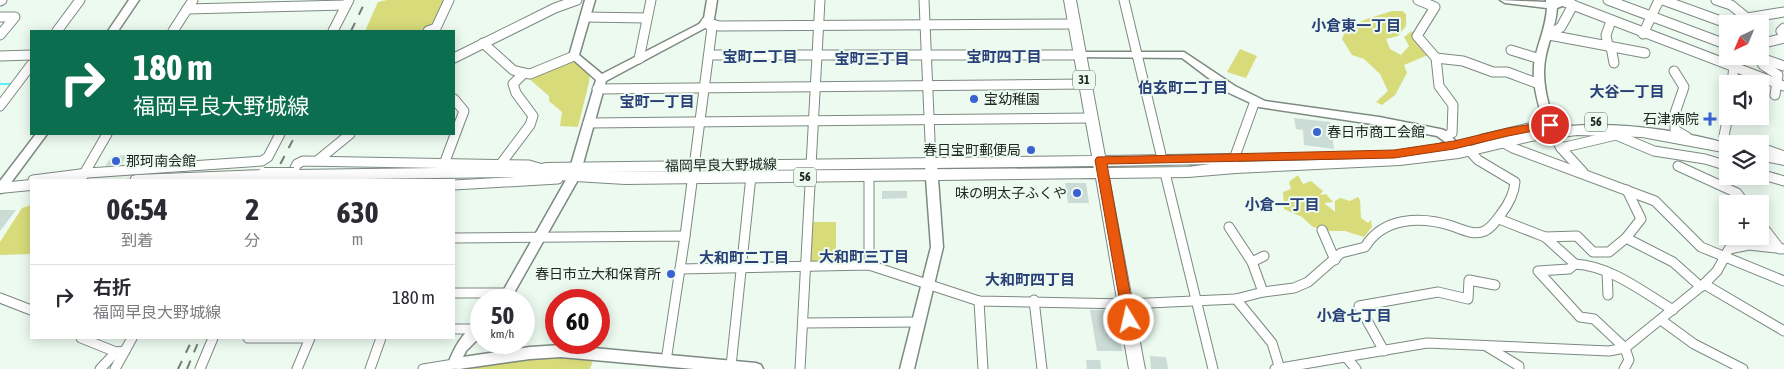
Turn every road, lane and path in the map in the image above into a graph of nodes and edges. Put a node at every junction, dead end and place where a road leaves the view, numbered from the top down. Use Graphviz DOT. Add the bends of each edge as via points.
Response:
graph roads {
  1 [pos="80,0"];
  2 [pos="134,0"];
  3 [pos="193,0"];
  4 [pos="449,0"];
  5 [pos="577,0"];
  6 [pos="590,0"];
  7 [pos="651,0"];
  8 [pos="712,0"];
  9 [pos="820,0"];
  10 [pos="924,0"];
  11 [pos="1070,0"];
  12 [pos="1124,0"];
  13 [pos="1418,0"];
  14 [pos="1505,0"];
  15 [pos="1608,0"];
  16 [pos="1661,0"];
  17 [pos="1716,0"];
  18 [pos="348,2"];
  19 [pos="1569,2"];
  20 [pos="1551,3"];
  21 [pos="188,9"];
  22 [pos="1784,12"];
  23 [pos="1740,15"];
  24 [pos="1769,16"];
  25 [pos="0,17"];
  26 [pos="585,17"];
  27 [pos="1652,17"];
  28 [pos="647,18"];
  29 [pos="1719,20"];
  30 [pos="1611,21"];
  31 [pos="706,22"];
  32 [pos="818,24"];
  33 [pos="925,24"];
  34 [pos="1074,24"];
  35 [pos="1784,28"];
  36 [pos="57,30"];
  37 [pos="114,30"];
  38 [pos="174,30"];
  39 [pos="334,30"];
  40 [pos="431,30"];
  41 [pos="1643,34"];
  42 [pos="0,35"];
  43 [pos="1549,35"];
  44 [pos="1784,36"];
  45 [pos="1774,41"];
  46 [pos="1719,42"];
  47 [pos="1769,42"];
  48 [pos="483,43"];
  49 [pos="1784,46"];
  50 [pos="1609,47"];
  51 [pos="1512,50"];
  52 [pos="1645,53"];
  53 [pos="926,54"];
  54 [pos="30,55"];
  55 [pos="709,55"];
  56 [pos="816,55"];
  57 [pos="1079,55"];
  58 [pos="1137,55"];
  59 [pos="0,56"];
  60 [pos="574,56"];
  61 [pos="455,57"];
  62 [pos="1436,58"];
  63 [pos="639,59"];
  64 [pos="1540,60"];
  65 [pos="1769,61"];
  66 [pos="1614,63"];
  67 [pos="1734,65"];
  68 [pos="1763,65"];
  69 [pos="30,66"];
  70 [pos="1784,66"];
  71 [pos="1734,68"];
  72 [pos="1674,71"];
  73 [pos="524,72"];
  74 [pos="1733,75"];
  75 [pos="599,84"];
  76 [pos="1084,84"];
  77 [pos="1539,84"];
  78 [pos="928,85"];
  79 [pos="1780,85"];
  80 [pos="816,86"];
  81 [pos="704,87"];
  82 [pos="1775,95"];
  83 [pos="455,100"];
  84 [pos="1255,101"];
  85 [pos="0,106"];
  86 [pos="1091,118"];
  87 [pos="930,119"];
  88 [pos="813,120"];
  89 [pos="700,121"];
  90 [pos="588,123"];
  91 [pos="1551,128"];
  92 [pos="1671,133"];
  93 [pos="41,135"];
  94 [pos="106,135"];
  95 [pos="279,135"];
  96 [pos="349,135"];
  97 [pos="455,135"];
  98 [pos="455,135"];
  99 [pos="1480,139"];
  100 [pos="1719,142"];
  101 [pos="1448,143"];
  102 [pos="1504,143"];
  103 [pos="1719,143"];
  104 [pos="1561,148"];
  105 [pos="1469,150"];
  106 [pos="1769,152"];
  107 [pos="1769,154"];
  108 [pos="1784,155"];
  109 [pos="1696,157"];
  110 [pos="1784,160"];
  111 [pos="317,161"];
  112 [pos="1719,162"];
  113 [pos="1231,163"];
  114 [pos="444,164"];
  115 [pos="1102,166"];
  116 [pos="1163,166"];
  117 [pos="1678,166"];
  118 [pos="504,168"];
  119 [pos="931,169"];
  120 [pos="811,170"];
  121 [pos="694,171"];
  122 [pos="1688,171"];
  123 [pos="575,173"];
  124 [pos="1585,174"];
  125 [pos="869,175"];
  126 [pos="751,176"];
  127 [pos="81,177"];
  128 [pos="292,177"];
  129 [pos="1769,177"];
  130 [pos="221,178"];
  131 [pos="64,179"];
  132 [pos="179,179"];
  133 [pos="1784,181"];
  134 [pos="29,183"];
  135 [pos="0,185"];
  136 [pos="455,185"];
  137 [pos="1627,190"];
  138 [pos="1738,195"];
  139 [pos="1499,219"];
  140 [pos="1229,227"];
  141 [pos="1322,230"];
  142 [pos="1769,234"];
  143 [pos="685,236"];
  144 [pos="540,237"];
  145 [pos="1545,237"];
  146 [pos="455,238"];
  147 [pos="1626,238"];
  148 [pos="1782,249"];
  149 [pos="1264,256"];
  150 [pos="1724,256"];
  151 [pos="1335,260"];
  152 [pos="1252,262"];
  153 [pos="1575,264"];
  154 [pos="869,265"];
  155 [pos="806,267"];
  156 [pos="741,268"];
  157 [pos="680,269"];
  158 [pos="1607,273"];
  159 [pos="1784,281"];
  160 [pos="928,285"];
  161 [pos="1494,285"];
  162 [pos="1703,286"];
  163 [pos="511,289"];
  164 [pos="1264,292"];
  165 [pos="455,293"];
  166 [pos="470,294"];
  167 [pos="1608,295"];
  168 [pos="0,298"];
  169 [pos="1196,299"];
  170 [pos="1236,299"];
  171 [pos="1034,300"];
  172 [pos="979,301"];
  173 [pos="1126,304"];
  174 [pos="30,310"];
  175 [pos="1672,310"];
  176 [pos="1661,320"];
  177 [pos="919,322"];
  178 [pos="803,323"];
  179 [pos="470,328"];
  180 [pos="455,329"];
  181 [pos="1784,331"];
  182 [pos="470,338"];
  183 [pos="85,339"];
  184 [pos="131,339"];
  185 [pos="214,339"];
  186 [pos="310,339"];
  187 [pos="381,339"];
  188 [pos="1483,344"];
  189 [pos="1625,348"];
  190 [pos="121,351"];
  191 [pos="1384,351"];
  192 [pos="1346,357"];
  193 [pos="666,361"];
  194 [pos="453,364"];
  195 [pos="1327,365"];
  196 [pos="731,366"];
  197 [pos="100,369"];
  198 [pos="115,369"];
  199 [pos="202,369"];
  200 [pos="297,369"];
  201 [pos="370,369"];
  202 [pos="423,369"];
  203 [pos="756,369"];
  204 [pos="800,369"];
  205 [pos="907,369"];
  206 [pos="983,369"];
  207 [pos="1042,369"];
  208 [pos="1137,369"];
  209 [pos="1213,369"];
  210 [pos="1278,369"];
  211 [pos="1356,369"];
  212 [pos="1519,369"];
  213 [pos="1624,369"];
  214 [pos="1743,369"];
  1 -- 36 [label="street"];
  2 -- 37 [label="street"];
  3 -- 21 [label="street"];
  4 -- 40 [label="street" via="436,28"];
  5 -- 48 [label="street"];
  6 -- 26 [label="street"];
  7 -- 28 [label="street"];
  8 -- 31 [label="street"];
  9 -- 32 [label="street"];
  10 -- 33 [label="street"];
  11 -- 34 [label="main road, 31"];
  12 -- 58 [label="street"];
  13 -- 62 [label="street" via="1434,7 1417,36"];
  14 -- 20 [label="street"];
  15 -- 27 [label="street"];
  16 -- 27 [label="street"];
  16 -- 29 [label="street"];
  17 -- 23 [label="street"];
  18 -- 21 [label="street"];
  18 -- 39 [label="street"];
  19 -- 20 [label="street"];
  19 -- 30 [label="street"];
  19 -- 43 [label="street" via="1561,27"];
  20 -- 43 [label="street"];
  21 -- 38 [label="street"];
  22 -- 24 [label="street"];
  25 -- 42 [label="street" via="15,17"];
  26 -- 28 [label="street"];
  26 -- 60 [label="street"];
  27 -- 41 [label="street"];
  27 -- 46 [label="street"];
  28 -- 63 [label="street"];
  30 -- 41 [label="street"];
  30 -- 50 [label="street" via="1606,35"];
  31 -- 32 [label="street" via="719,26"];
  31 -- 55 [label="street" via="712,28"];
  31 -- 63 [label="street"];
  32 -- 33 [label="street"];
  32 -- 56 [label="street"];
  33 -- 34 [label="street"];
  33 -- 53 [label="street"];
  34 -- 57 [label="main road, 31"];
  35 -- 44 [label="street" via="1781,31"];
  41 -- 71 [label="street"];
  43 -- 50 [label="street"];
  43 -- 64 [label="street"];
  44 -- 45 [label="street"];
  45 -- 47 [label="street"];
  45 -- 49 [label="street"];
  48 -- 61 [label="street"];
  48 -- 73 [label="street" via="513,70"];
  50 -- 52 [label="street"];
  50 -- 66 [label="street"];
  51 -- 64 [label="street"];
  53 -- 56 [label="street"];
  53 -- 57 [label="street"];
  53 -- 78 [label="street"];
  54 -- 59 [label="street"];
  55 -- 56 [label="street"];
  55 -- 81 [label="street"];
  56 -- 80 [label="street"];
  57 -- 58 [label="street"];
  57 -- 76 [label="main road, 31"];
  58 -- 84 [label="street" via="1184,55 1231,89"];
  58 -- 116 [label="street"];
  60 -- 73 [label="street" via="530,74"];
  60 -- 75 [label="street"];
  62 -- 77 [label="street" via="1463,61 1493,72 1507,72"];
  62 -- 101 [label="street" via="1439,86 1453,105 1452,133"];
  63 -- 75 [label="street"];
  64 -- 77 [label="street"];
  65 -- 70 [label="street"];
  67 -- 71 [label="street"];
  68 -- 79 [label="street" via="1778,75"];
  69 -- 85 [label="street"];
  71 -- 74 [label="street"];
  71 -- 79 [label="street"];
  72 -- 92 [label="street" via="1683,79 1685,90 1675,112"];
  73 -- 118 [label="street" via="513,84 513,89 533,116"];
  75 -- 81 [label="street"];
  75 -- 90 [label="street"];
  76 -- 78 [label="street"];
  76 -- 86 [label="main road, 31"];
  77 -- 91 [label="street"];
  78 -- 80 [label="street"];
  78 -- 87 [label="street"];
  79 -- 82 [label="street"];
  80 -- 81 [label="street"];
  80 -- 88 [label="street"];
  81 -- 89 [label="street"];
  83 -- 98 [label="street" via="464,111"];
  84 -- 101 [label="street" via="1440,133"];
  84 -- 113 [label="street"];
  86 -- 87 [label="street"];
  86 -- 115 [label="main road, 31"];
  87 -- 88 [label="street"];
  87 -- 119 [label="street"];
  88 -- 89 [label="street"];
  88 -- 120 [label="street"];
  89 -- 90 [label="street"];
  89 -- 121 [label="street"];
  90 -- 123 [label="street"];
  91 -- 92 [label="main road, 福岡早良大野城線 / 56"];
  91 -- 99 [label="main road, 福岡早良大野城線 / 56"];
  91 -- 102 [label="main road, 福岡早良大野城線 / 56"];
  91 -- 104 [label="street"];
  92 -- 100 [label="main road, 福岡早良大野城線 / 56"];
  92 -- 103 [label="main road, 福岡早良大野城線 / 56"];
  93 -- 135 [label="street"];
  94 -- 127 [label="street"];
  95 -- 127 [label="street" via="262,162"];
  96 -- 111 [label="street"];
  97 -- 114 [label="street"];
  99 -- 101 [label="main road, 福岡早良大野城線 / 56"];
  99 -- 102 [label="street"];
  101 -- 105 [label="street"];
  101 -- 113 [label="main road, 福岡早良大野城線 / 56" via="1366,155"];
  102 -- 105 [label="main road, 福岡早良大野城線 / 56"];
  102 -- 124 [label="street"];
  104 -- 109 [label="street" via="1616,135 1639,147"];
  104 -- 124 [label="street"];
  105 -- 113 [label="main road, 福岡早良大野城線 / 56" via="1378,162 1249,166"];
  105 -- 139 [label="street" via="1478,160 1515,182 1515,191"];
  106 -- 108 [label="main road"];
  107 -- 110 [label="main road"];
  109 -- 112 [label="street"];
  109 -- 122 [label="street"];
  111 -- 114 [label="street"];
  111 -- 128 [label="street" via="303,160 297,164"];
  113 -- 116 [label="main road, 福岡早良大野城線 / 56"];
  114 -- 118 [label="street"];
  115 -- 116 [label="main road, 福岡早良大野城線 / 56"];
  115 -- 119 [label="main road, 福岡早良大野城線 / 56"];
  115 -- 173 [label="main road, 31"];
  116 -- 169 [label="street"];
  117 -- 122 [label="street"];
  118 -- 123 [label="main road, 福岡早良大野城線 / 56"];
  118 -- 123 [label="main road, 福岡早良大野城線 / 56"];
  118 -- 128 [label="main road, 福岡早良大野城線 / 56"];
  119 -- 120 [label="main road, 福岡早良大野城線 / 56"];
  119 -- 125 [label="main road, 福岡早良大野城線 / 56"];
  119 -- 160 [label="street" via="937,247"];
  120 -- 121 [label="main road, 福岡早良大野城線 / 56"];
  120 -- 125 [label="main road, 福岡早良大野城線 / 56"];
  120 -- 126 [label="main road, 福岡早良大野城線 / 56"];
  120 -- 155 [label="street"];
  121 -- 123 [label="main road, 福岡早良大野城線 / 56"];
  121 -- 126 [label="main road, 福岡早良大野城線 / 56"];
  121 -- 143 [label="street"];
  122 -- 138 [label="street"];
  123 -- 136 [label="street"];
  123 -- 144 [label="street"];
  124 -- 137 [label="street"];
  125 -- 154 [label="street"];
  126 -- 156 [label="street"];
  127 -- 131 [label="street"];
  128 -- 130 [label="main road, 福岡早良大野城線 / 56, bridge"];
  129 -- 133 [label="street"];
  130 -- 132 [label="main road, 福岡早良大野城線 / 56"];
  134 -- 135 [label="main road"];
  137 -- 147 [label="street" via="1641,219"];
  137 -- 150 [label="street" via="1663,206 1689,239"];
  139 -- 145 [label="street"];
  139 -- 151 [label="street" via="1484,232 1419,220 1386,224 1369,236 1365,247 1341,253"];
  140 -- 152 [label="street"];
  141 -- 151 [label="street"];
  142 -- 148 [label="street"];
  143 -- 144 [label="street"];
  143 -- 157 [label="street"];
  144 -- 146 [label="street"];
  144 -- 163 [label="street"];
  145 -- 147 [label="street" via="1577,236 1593,252 1609,252"];
  145 -- 153 [label="street"];
  147 -- 162 [label="street" via="1673,262"];
  148 -- 150 [label="street" via="1748,245 1729,249"];
  149 -- 152 [label="street"];
  150 -- 159 [label="street"];
  150 -- 162 [label="street" via="1717,272"];
  151 -- 164 [label="street" via="1308,282 1294,288"];
  152 -- 164 [label="street"];
  153 -- 158 [label="street" via="1584,262"];
  153 -- 189 [label="street" via="1569,269 1538,271 1580,317 1594,319"];
  154 -- 155 [label="street"];
  154 -- 160 [label="street"];
  155 -- 156 [label="street"];
  155 -- 178 [label="street"];
  156 -- 157 [label="street"];
  156 -- 196 [label="street"];
  157 -- 193 [label="street"];
  158 -- 167 [label="street"];
  158 -- 175 [label="street"];
  160 -- 172 [label="street"];
  160 -- 177 [label="street"];
  161 -- 191 [label="street" via="1469,280 1468,299 1438,292 1359,306"];
  162 -- 175 [label="street"];
  162 -- 181 [label="street"];
  164 -- 170 [label="street"];
  165 -- 166 [label="street"];
  168 -- 174 [label="street"];
  169 -- 170 [label="street"];
  169 -- 173 [label="street"];
  169 -- 209 [label="street"];
  170 -- 210 [label="street" via="1272,343"];
  171 -- 172 [label="street"];
  171 -- 173 [label="street"];
  171 -- 207 [label="street"];
  172 -- 206 [label="street"];
  173 -- 208 [label="main road, 31"];
  175 -- 176 [label="street"];
  176 -- 189 [label="street"];
  176 -- 214 [label="street" via="1694,344"];
  177 -- 178 [label="street"];
  177 -- 205 [label="street"];
  178 -- 204 [label="street"];
  179 -- 180 [label="street"];
  182 -- 194 [label="street" via="461,347"];
  183 -- 190 [label="street"];
  184 -- 190 [label="street"];
  185 -- 199 [label="street"];
  186 -- 200 [label="street"];
  187 -- 201 [label="street"];
  188 -- 189 [label="street" via="1609,351"];
  188 -- 191 [label="street" via="1427,343"];
  188 -- 212 [label="street"];
  189 -- 213 [label="street" via="1629,360"];
  190 -- 197 [label="street"];
  190 -- 198 [label="street"];
  191 -- 192 [label="street"];
  192 -- 195 [label="street"];
  192 -- 211 [label="street"];
  193 -- 194 [label="street" via="561,352"];
  193 -- 196 [label="street"];
  194 -- 202 [label="street"];
  195 -- 210 [label="street"];
  196 -- 203 [label="street"];
}
